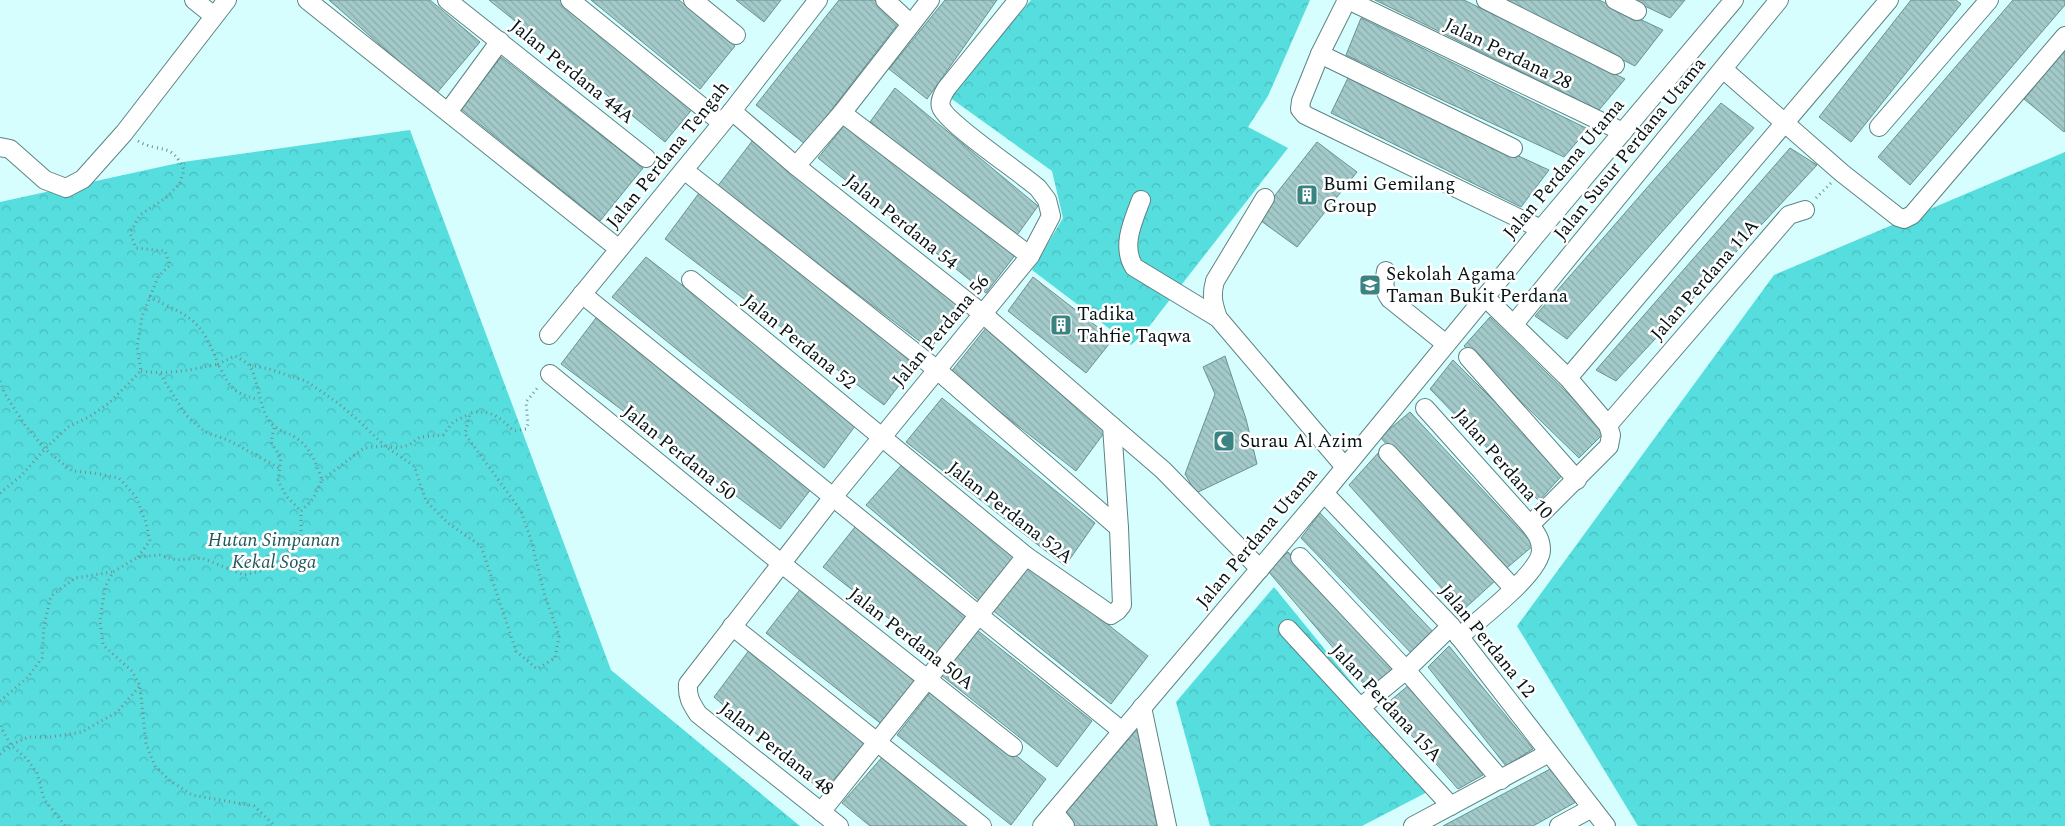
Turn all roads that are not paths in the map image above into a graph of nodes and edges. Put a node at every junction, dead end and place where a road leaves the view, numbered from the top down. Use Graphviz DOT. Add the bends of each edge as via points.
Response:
graph roads {
  1 [pos="194,0"];
  2 [pos="227,0"];
  3 [pos="307,0"];
  4 [pos="448,0"];
  5 [pos="570,0"];
  6 [pos="693,0"];
  7 [pos="818,0"];
  8 [pos="885,0"];
  9 [pos="930,0"];
  10 [pos="1018,0"];
  11 [pos="1348,0"];
  12 [pos="1486,0"];
  13 [pos="1615,0"];
  14 [pos="1734,0"];
  15 [pos="1779,0"];
  16 [pos="1889,0"];
  17 [pos="1987,1"];
  18 [pos="1637,11"];
  19 [pos="214,16"];
  20 [pos="910,24"];
  21 [pos="736,35"];
  22 [pos="2065,36"];
  23 [pos="500,41"];
  24 [pos="1320,54"];
  25 [pos="1615,65"];
  26 [pos="1723,69"];
  27 [pos="448,112"];
  28 [pos="842,112"];
  29 [pos="727,117"];
  30 [pos="1785,124"];
  31 [pos="1879,127"];
  32 [pos="1623,132"];
  33 [pos="0,147"];
  34 [pos="1513,148"];
  35 [pos="646,158"];
  36 [pos="796,166"];
  37 [pos="684,170"];
  38 [pos="1265,198"];
  39 [pos="1141,200"];
  40 [pos="1805,210"];
  41 [pos="1540,229"];
  42 [pos="619,249"];
  43 [pos="1030,256"];
  44 [pos="1386,270"];
  45 [pos="690,280"];
  46 [pos="582,294"];
  47 [pos="1485,298"];
  48 [pos="983,314"];
  49 [pos="1218,318"];
  50 [pos="1514,324"];
  51 [pos="549,335"];
  52 [pos="1446,344"];
  53 [pos="1468,357"];
  54 [pos="936,369"];
  55 [pos="550,374"];
  56 [pos="1568,378"];
  57 [pos="1425,408"];
  58 [pos="1112,426"];
  59 [pos="1610,430"];
  60 [pos="881,437"];
  61 [pos="1388,453"];
  62 [pos="1346,467"];
  63 [pos="1577,480"];
  64 [pos="1324,493"];
  65 [pos="833,497"];
  66 [pos="1530,525"];
  67 [pos="1119,528"];
  68 [pos="1026,556"];
  69 [pos="1300,557"];
  70 [pos="782,564"];
  71 [pos="1260,568"];
  72 [pos="1514,589"];
  73 [pos="979,615"];
  74 [pos="732,626"];
  75 [pos="1288,629"];
  76 [pos="1455,632"];
  77 [pos="1406,670"];
  78 [pos="927,679"];
  79 [pos="690,702"];
  80 [pos="1361,706"];
  81 [pos="1142,707"];
  82 [pos="1122,731"];
  83 [pos="877,743"];
  84 [pos="1013,746"];
  85 [pos="1549,753"];
  86 [pos="1500,780"];
  87 [pos="1452,806"];
  88 [pos="1592,808"];
  89 [pos="821,812"];
  90 [pos="1054,812"];
  91 [pos="839,826"];
  92 [pos="982,826"];
  93 [pos="1042,826"];
  94 [pos="1065,826"];
  95 [pos="1166,826"];
  96 [pos="1413,826"];
  97 [pos="1559,826"];
  98 [pos="1606,826"];
  1 -- 19 [label="street"];
  2 -- 19 [label="street"];
  3 -- 27 [label="street"];
  4 -- 23 [label="street, Jalan Perdana 44A"];
  5 -- 29 [label="street, Jalan Perdana 54"];
  6 -- 21 [label="street"];
  7 -- 29 [label="street, Jalan Perdana Tengah"];
  8 -- 20 [label="street"];
  9 -- 20 [label="street"];
  10 -- 43 [label="street, Jalan Perdana 56" via="946,89 941,107 952,122 1022,174 1047,200 1051,216"];
  11 -- 24 [label="street"];
  11 -- 32 [label="street, Jalan Perdana 28"];
  12 -- 25 [label="street"];
  13 -- 18 [label="street"];
  14 -- 32 [label="street, Jalan Perdana Utama"];
  15 -- 26 [label="street, Jalan Susur Perdana Utama"];
  16 -- 30 [label="street"];
  17 -- 31 [label="street"];
  19 -- 33 [label="street" via="124,133 83,179 66,188 45,180 10,149"];
  20 -- 28 [label="street"];
  22 -- 30 [label="street" via="1912,215 1904,219"];
  23 -- 27 [label="street"];
  23 -- 35 [label="street, Jalan Perdana 44A"];
  24 -- 34 [label="street"];
  24 -- 41 [label="street" via="1301,102 1300,109 1305,115"];
  26 -- 30 [label="street"];
  26 -- 50 [label="street, Jalan Susur Perdana Utama"];
  27 -- 42 [label="street"];
  28 -- 36 [label="street"];
  28 -- 43 [label="street"];
  29 -- 36 [label="street, Jalan Perdana 54"];
  29 -- 37 [label="street, Jalan Perdana Tengah"];
  30 -- 56 [label="street"];
  32 -- 41 [label="street, Jalan Perdana Utama"];
  36 -- 48 [label="street, Jalan Perdana 54"];
  37 -- 42 [label="street, Jalan Perdana Tengah"];
  37 -- 54 [label="street"];
  38 -- 49 [label="street" via="1215,281 1212,298"];
  39 -- 49 [label="street" via="1127,248 1134,267"];
  40 -- 59 [label="street, Jalan Perdana 11A" via="1789,215"];
  41 -- 47 [label="street, Jalan Perdana Utama"];
  42 -- 46 [label="street, Jalan Perdana Tengah"];
  43 -- 48 [label="street, Jalan Perdana 56"];
  44 -- 52 [label="street" via="1385,292 1390,299"];
  45 -- 60 [label="street, Jalan Perdana 52"];
  46 -- 51 [label="street, Jalan Perdana Tengah"];
  46 -- 65 [label="street"];
  47 -- 50 [label="street"];
  47 -- 52 [label="street, Jalan Perdana Utama"];
  48 -- 54 [label="street, Jalan Perdana 56"];
  48 -- 58 [label="street, Jalan Perdana 54"];
  49 -- 62 [label="street"];
  50 -- 56 [label="street"];
  52 -- 62 [label="street, Jalan Perdana Utama"];
  53 -- 63 [label="street"];
  54 -- 60 [label="street, Jalan Perdana 56"];
  54 -- 67 [label="street"];
  55 -- 70 [label="street, Jalan Perdana 50"];
  56 -- 59 [label="street"];
  57 -- 66 [label="street, Jalan Perdana 10"];
  58 -- 67 [label="street"];
  58 -- 71 [label="street, Jalan Perdana 54" via="1163,470"];
  59 -- 63 [label="street, Jalan Perdana 11A" via="1609,446"];
  60 -- 65 [label="street, Jalan Perdana 56"];
  60 -- 68 [label="street, Jalan Perdana 52A"];
  61 -- 72 [label="street"];
  62 -- 64 [label="street, Jalan Perdana Utama"];
  63 -- 66 [label="street, Jalan Perdana 11A"];
  64 -- 71 [label="street, Jalan Perdana Utama"];
  64 -- 76 [label="street, Jalan Perdana 12"];
  65 -- 70 [label="street, Jalan Perdana 56"];
  65 -- 73 [label="street"];
  66 -- 72 [label="street, Jalan Perdana 10" via="1539,537 1541,552 1534,568"];
  67 -- 68 [label="street, Jalan Perdana 52A" via="1122,605 1111,614"];
  68 -- 73 [label="street"];
  69 -- 77 [label="street"];
  70 -- 74 [label="street, Jalan Perdana 56"];
  70 -- 78 [label="street, Jalan Perdana 50A"];
  71 -- 81 [label="street, Jalan Perdana Utama"];
  72 -- 76 [label="street, Jalan Perdana 10"];
  73 -- 78 [label="street"];
  73 -- 82 [label="street"];
  74 -- 79 [label="street, Jalan Perdana 56" via="688,684"];
  74 -- 83 [label="street"];
  75 -- 80 [label="street, Jalan Perdana 15A"];
  76 -- 77 [label="street, Jalan Perdana 10"];
  76 -- 85 [label="street, Jalan Perdana 12"];
  77 -- 80 [label="street, Jalan Perdana 10"];
  77 -- 86 [label="street"];
  78 -- 83 [label="street"];
  78 -- 84 [label="street, Jalan Perdana 50A"];
  79 -- 89 [label="street, Jalan Perdana 48" via="698,714"];
  80 -- 87 [label="street, Jalan Perdana 15A"];
  81 -- 82 [label="street, Jalan Perdana Utama"];
  81 -- 95 [label="street"];
  82 -- 90 [label="street, Jalan Perdana Utama"];
  83 -- 89 [label="street"];
  83 -- 92 [label="street"];
  85 -- 86 [label="street"];
  85 -- 88 [label="street, Jalan Perdana 12"];
  86 -- 87 [label="street"];
  87 -- 96 [label="street"];
  88 -- 97 [label="street"];
  88 -- 98 [label="street, Jalan Perdana 12"];
  89 -- 91 [label="street, Jalan Perdana 48"];
  90 -- 93 [label="street, Jalan Perdana Utama"];
  90 -- 94 [label="street"];
}
